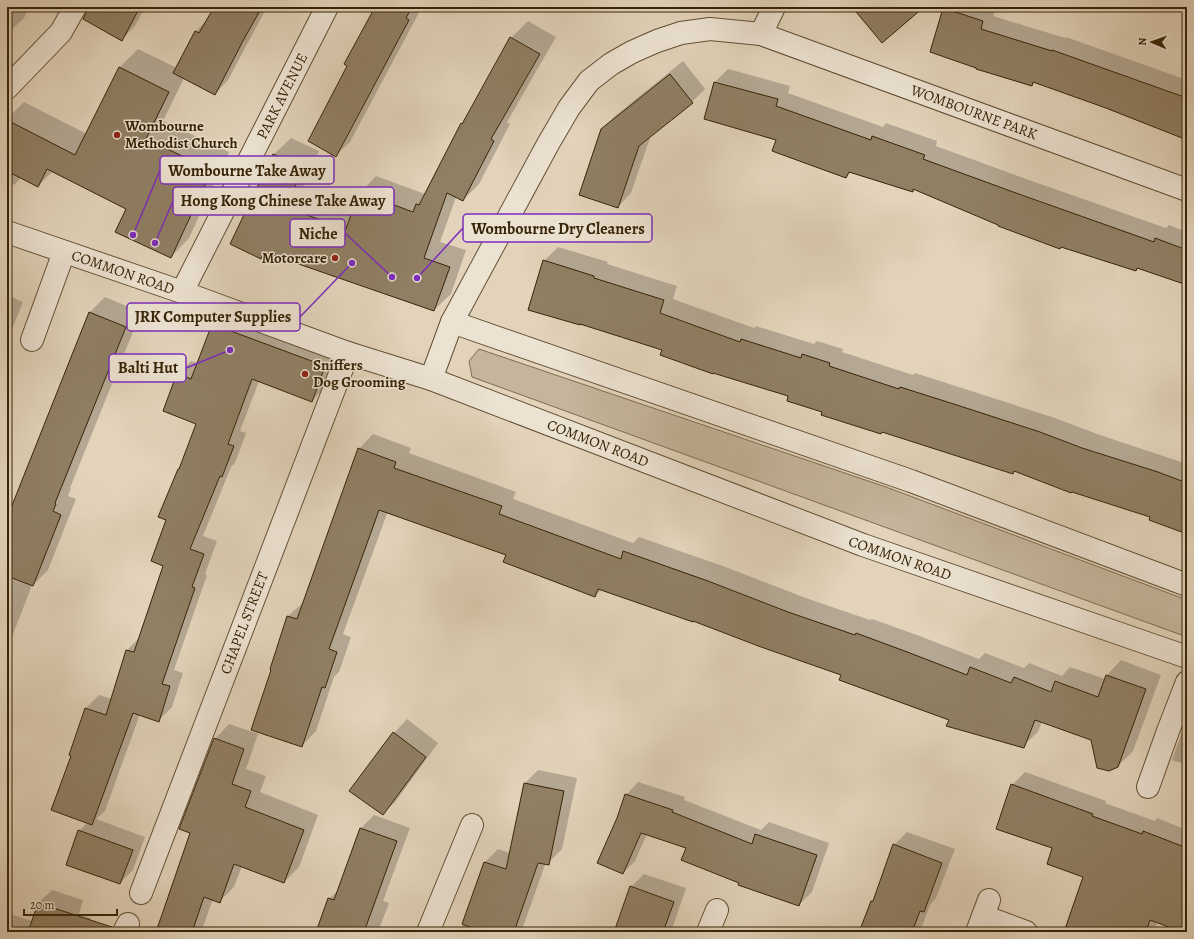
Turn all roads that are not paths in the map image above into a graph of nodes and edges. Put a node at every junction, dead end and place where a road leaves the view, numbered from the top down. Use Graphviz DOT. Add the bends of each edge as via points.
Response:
graph roads {
  1 [pos="75,7"];
  2 [pos="327,7"];
  3 [pos="774,7"];
  4 [pos="761,34"];
  5 [pos="7,88"];
  6 [pos="1187,190"];
  7 [pos="7,232"];
  8 [pos="64,252"];
  9 [pos="182,292"];
  10 [pos="452,322"];
  11 [pos="32,340"];
  12 [pos="348,353"];
  13 [pos="431,379"];
  14 [pos="1187,584"];
  15 [pos="1187,657"];
  16 [pos="1187,682"];
  17 [pos="1148,787"];
  18 [pos="472,825"];
  19 [pos="141,893"];
  20 [pos="717,910"];
  21 [pos="983,916"];
  22 [pos="428,932"];
  23 [pos="708,932"];
  24 [pos="1026,932"];
  1 -- 5 [label="street" via="61,32"];
  2 -- 9 [label="street, PARK AVENUE"];
  3 -- 4 [label="street"];
  4 -- 6 [label="street, WOMBOURNE PARK"];
  4 -- 10 [label="street, WOMBOURNE PARK" via="710,29 681,33 632,52 589,80 548,144"];
  7 -- 8 [label="street, COMMON ROAD"];
  8 -- 9 [label="street, COMMON ROAD"];
  8 -- 11 [label="street"];
  9 -- 12 [label="street, COMMON ROAD"];
  10 -- 13 [label="street, WOMBOURNE PARK"];
  10 -- 14 [label="street" via="911,481"];
  12 -- 13 [label="street, COMMON ROAD"];
  12 -- 19 [label="street, CHAPEL STREET"];
  13 -- 15 [label="street, COMMON ROAD" via="863,545"];
  16 -- 17 [label="street"];
  18 -- 22 [label="street"];
  20 -- 23 [label="street"];
  21 -- 24 [label="street"];
}
